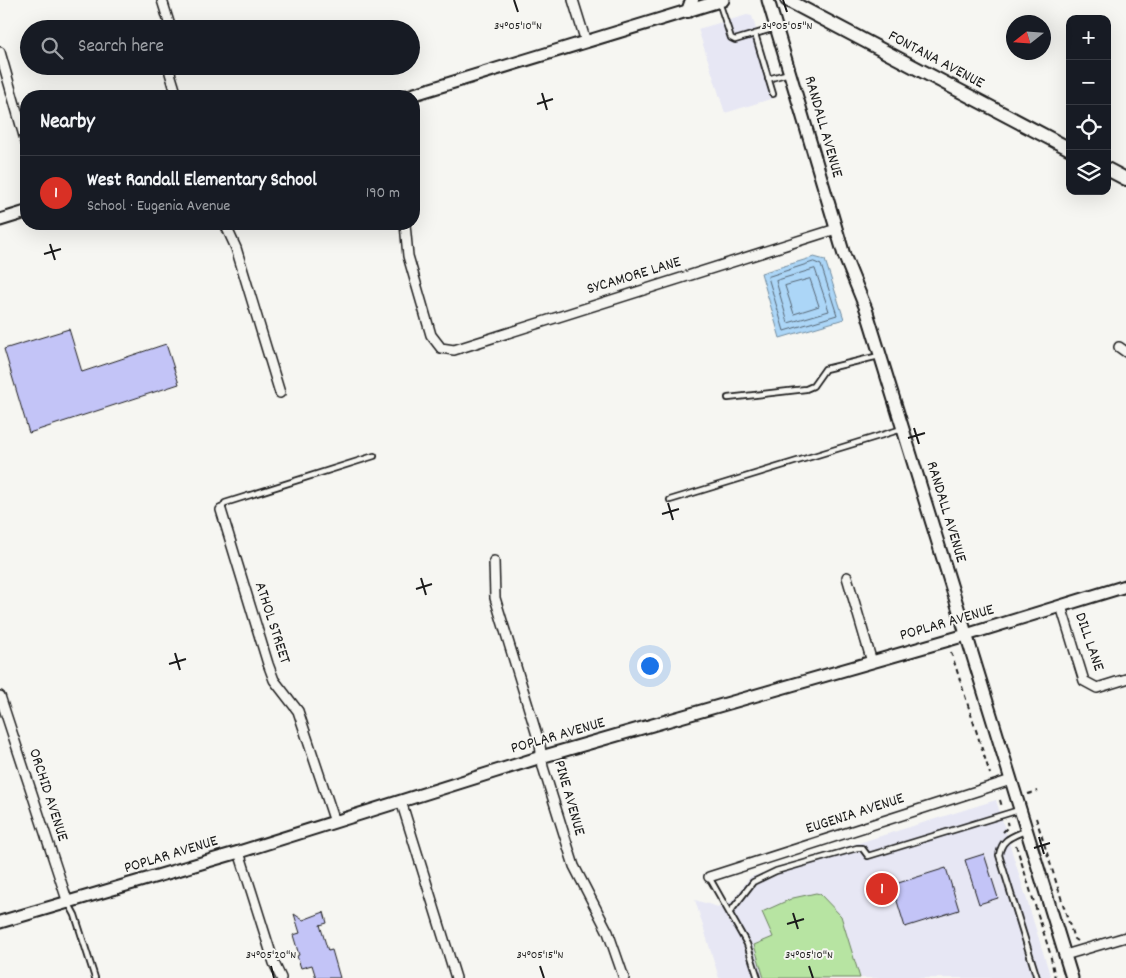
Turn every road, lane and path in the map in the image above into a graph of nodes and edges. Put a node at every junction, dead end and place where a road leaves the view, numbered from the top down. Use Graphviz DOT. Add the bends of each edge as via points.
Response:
graph roads {
  1 [pos="162,0"];
  2 [pos="573,0"];
  3 [pos="768,0"];
  4 [pos="787,0"];
  5 [pos="721,1"];
  6 [pos="690,5"];
  7 [pos="168,20"];
  8 [pos="776,28"];
  9 [pos="755,34"];
  10 [pos="586,42"];
  11 [pos="0,52"];
  12 [pos="2,66"];
  13 [pos="790,72"];
  14 [pos="171,75"];
  15 [pos="768,78"];
  16 [pos="175,90"];
  17 [pos="420,92"];
  18 [pos="773,94"];
  19 [pos="20,124"];
  20 [pos="1066,147"];
  21 [pos="1111,171"];
  22 [pos="1126,179"];
  23 [pos="20,214"];
  24 [pos="0,220"];
  25 [pos="836,229"];
  26 [pos="228,230"];
  27 [pos="406,230"];
  28 [pos="880,356"];
  29 [pos="280,393"];
  30 [pos="728,398"];
  31 [pos="903,429"];
  32 [pos="374,456"];
  33 [pos="670,500"];
  34 [pos="221,510"];
  35 [pos="494,561"];
  36 [pos="847,577"];
  37 [pos="1126,586"];
  38 [pos="1060,606"];
  39 [pos="966,635"];
  40 [pos="951,652"];
  41 [pos="872,662"];
  42 [pos="1126,679"];
  43 [pos="0,696"];
  44 [pos="541,757"];
  45 [pos="990,774"];
  46 [pos="1011,780"];
  47 [pos="1038,791"];
  48 [pos="1029,796"];
  49 [pos="401,801"];
  50 [pos="1020,810"];
  51 [pos="1035,815"];
  52 [pos="335,822"];
  53 [pos="1026,830"];
  54 [pos="1016,845"];
  55 [pos="239,852"];
  56 [pos="709,877"];
  57 [pos="68,902"];
  58 [pos="730,912"];
  59 [pos="0,922"];
  60 [pos="1126,937"];
  61 [pos="1079,942"];
  62 [pos="1065,955"];
  63 [pos="95,978"];
  64 [pos="281,978"];
  65 [pos="456,978"];
  66 [pos="624,978"];
  67 [pos="758,978"];
  68 [pos="1037,978"];
  69 [pos="1055,978"];
  70 [pos="1072,978"];
  1 -- 7 [label="street"];
  2 -- 10 [label="street"];
  3 -- 8 [label="street, RANDALL AVENUE"];
  4 -- 20 [label="main road, FONTANA AVENUE"];
  5 -- 6 [label="street"];
  5 -- 9 [label="lane" via="731,38 735,40"];
  6 -- 10 [label="street"];
  8 -- 9 [label="lane"];
  8 -- 13 [label="street, RANDALL AVENUE"];
  9 -- 15 [label="lane"];
  10 -- 17 [label="street"];
  11 -- 12 [label="street"];
  12 -- 19 [label="street"];
  13 -- 15 [label="lane"];
  13 -- 25 [label="street, RANDALL AVENUE"];
  14 -- 16 [label="street"];
  15 -- 18 [label="lane"];
  21 -- 22 [label="main road"];
  23 -- 24 [label="street"];
  25 -- 27 [label="street, SYCAMORE LANE" via="454,350 441,348 431,335 408,256"];
  25 -- 28 [label="street, RANDALL AVENUE"];
  26 -- 29 [label="street"];
  28 -- 30 [label="lane" via="825,369 813,386 806,389"];
  28 -- 31 [label="street, RANDALL AVENUE"];
  31 -- 33 [label="lane"];
  31 -- 39 [label="street, RANDALL AVENUE"];
  32 -- 34 [label="lane" via="224,503"];
  34 -- 52 [label="street, ATHOL STREET" via="268,664 274,680 298,711"];
  35 -- 44 [label="street, PINE AVENUE" via="495,598"];
  36 -- 41 [label="street"];
  37 -- 38 [label="street, POPLAR AVENUE"];
  38 -- 39 [label="street, POPLAR AVENUE"];
  38 -- 42 [label="street, DILL LANE" via="1084,681 1097,688"];
  39 -- 41 [label="street, POPLAR AVENUE"];
  39 -- 46 [label="street, RANDALL AVENUE"];
  40 -- 45 [label="path"];
  41 -- 44 [label="street, POPLAR AVENUE"];
  43 -- 57 [label="street, ORCHID AVENUE"];
  44 -- 49 [label="street, POPLAR AVENUE"];
  44 -- 66 [label="street, PINE AVENUE" via="574,866 608,932"];
  46 -- 50 [label="street, RANDALL AVENUE"];
  46 -- 56 [label="street, EUGENIA AVENUE"];
  47 -- 48 [label="path"];
  49 -- 52 [label="street, POPLAR AVENUE"];
  49 -- 65 [label="street"];
  50 -- 53 [label="street, RANDALL AVENUE"];
  50 -- 58 [label="lane" via="868,856 862,848 857,848 776,871 753,882"];
  51 -- 61 [label="path" via="1074,939"];
  52 -- 55 [label="street, POPLAR AVENUE"];
  53 -- 62 [label="street, RANDALL AVENUE"];
  53 -- 68 [label="lane" via="1006,839 999,855"];
  54 -- 69 [label="path" via="1050,952"];
  55 -- 57 [label="street, POPLAR AVENUE"];
  55 -- 64 [label="street"];
  56 -- 58 [label="lane"];
  57 -- 59 [label="street, POPLAR AVENUE"];
  57 -- 63 [label="lane"];
  58 -- 67 [label="lane" via="747,944"];
  60 -- 62 [label="street"];
  62 -- 70 [label="street, RANDALL AVENUE"];
}
